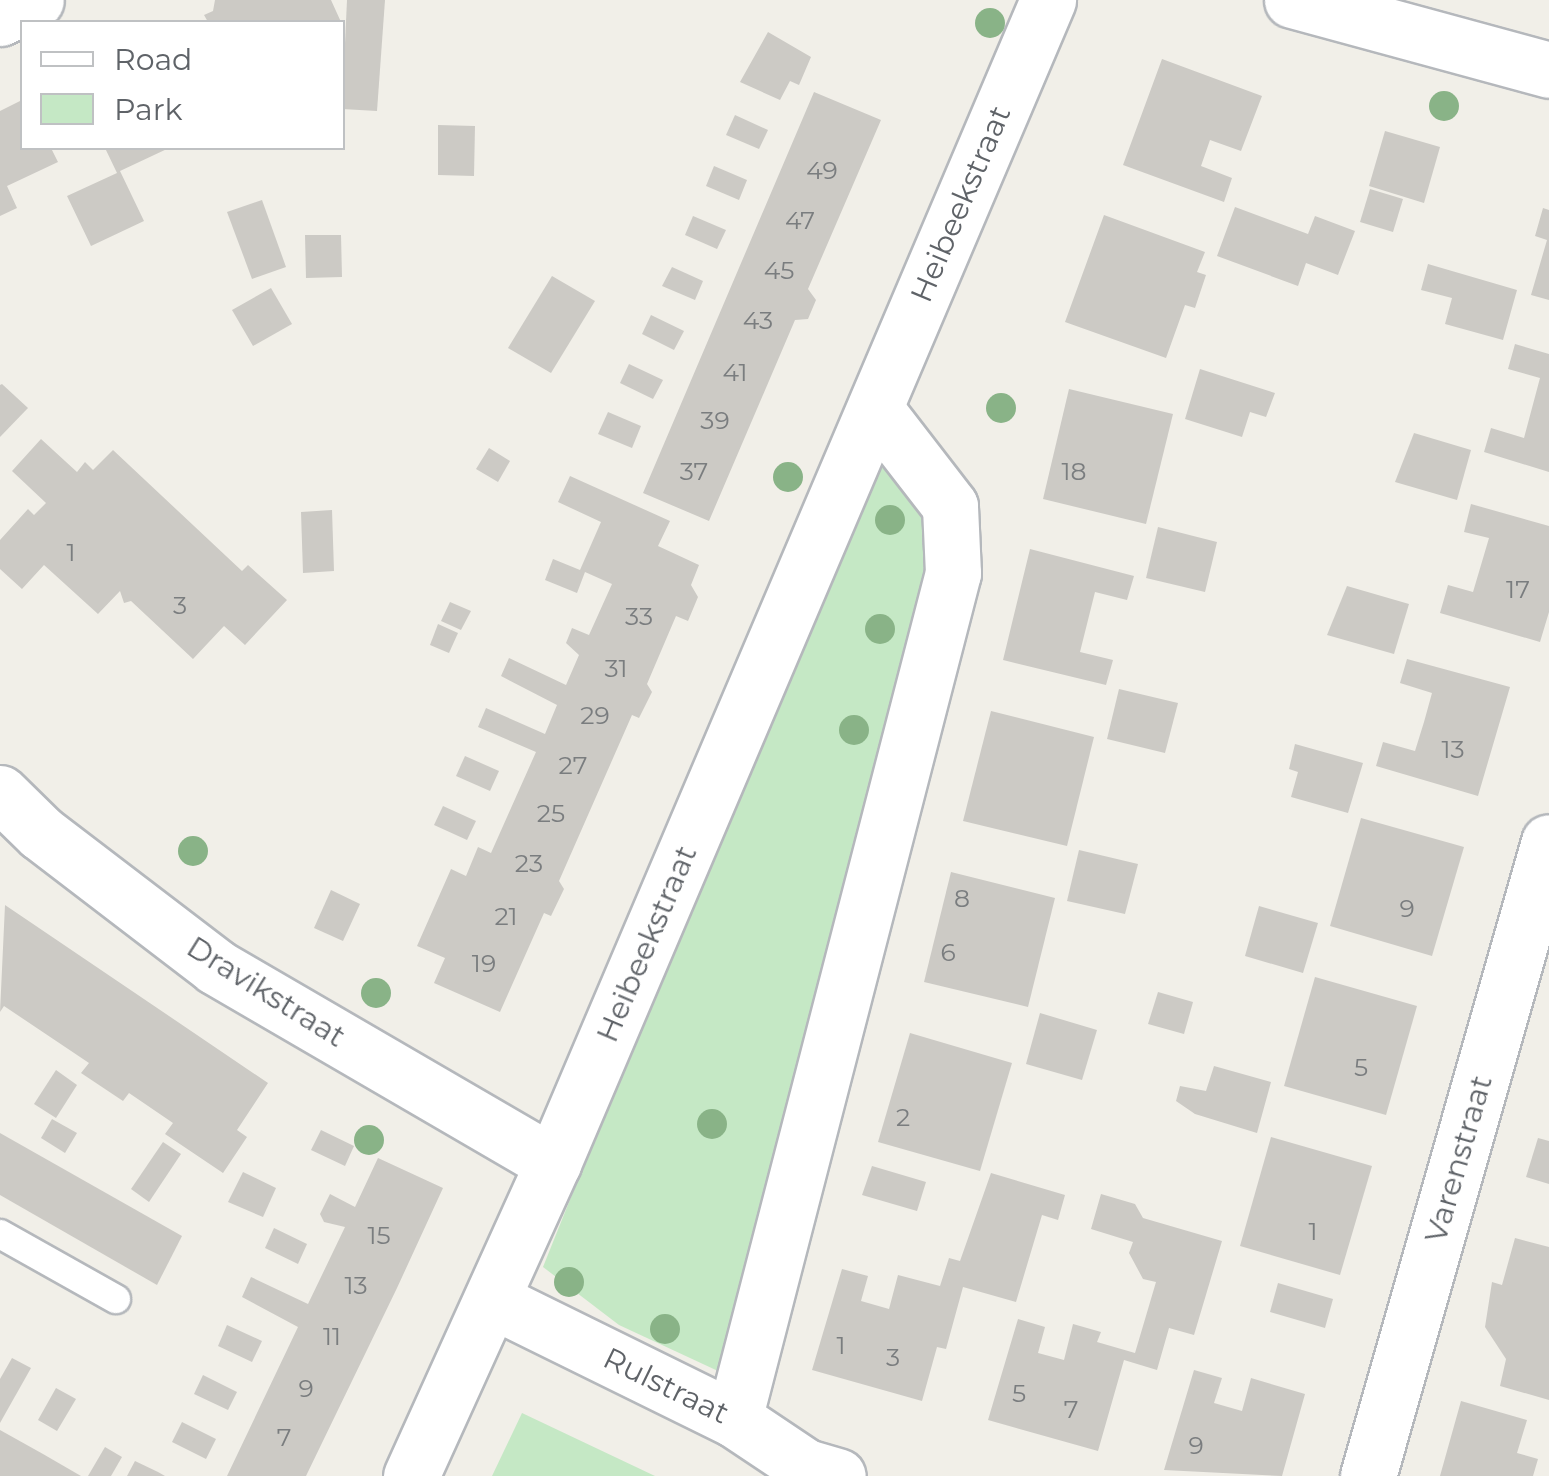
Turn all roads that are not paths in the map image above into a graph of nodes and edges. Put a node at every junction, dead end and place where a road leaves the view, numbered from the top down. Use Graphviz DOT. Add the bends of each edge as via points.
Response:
graph roads {
  1 [pos="36,0"];
  2 [pos="1048,0"];
  3 [pos="1292,0"];
  4 [pos="0,18"];
  5 [pos="1549,70"];
  6 [pos="875,408"];
  7 [pos="0,793"];
  8 [pos="1549,842"];
  9 [pos="553,1162"];
  10 [pos="0,1234"];
  11 [pos="116,1299"];
  12 [pos="492,1300"];
  13 [pos="734,1419"];
  14 [pos="816,1473"];
  15 [pos="411,1476"];
  16 [pos="1368,1476"];
  1 -- 4 [label="street"];
  2 -- 6 [label="street, Heibeekstraat"];
  3 -- 5 [label="street"];
  6 -- 9 [label="street, Heibeekstraat"];
  6 -- 13 [label="street" via="950,506 953,574"];
  7 -- 9 [label="street, Dravikstraat" via="41,833 216,967"];
  8 -- 16 [label="street, Varenstraat"];
  9 -- 12 [label="street, Heibeekstraat"];
  10 -- 11 [label="lane"];
  12 -- 13 [label="street, Rulstraat"];
  12 -- 15 [label="street, Heibeekstraat"];
  13 -- 14 [label="street, Rulstraat"];
}
